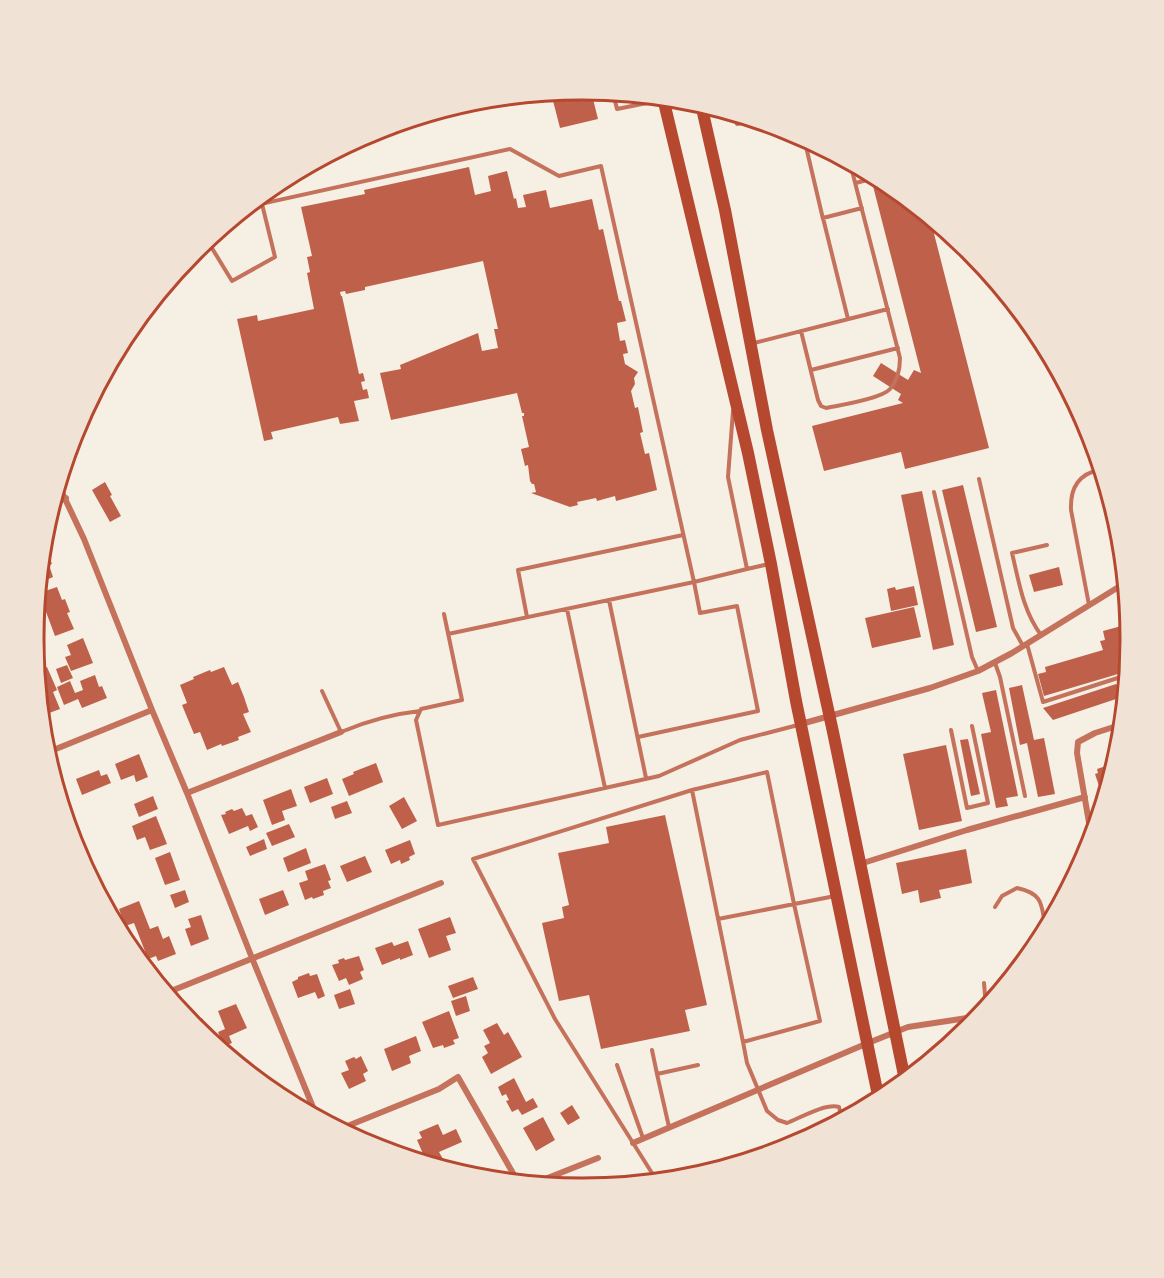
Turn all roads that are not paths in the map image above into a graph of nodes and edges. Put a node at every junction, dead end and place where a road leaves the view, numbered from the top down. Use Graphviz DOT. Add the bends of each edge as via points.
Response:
graph roads {
  1 [pos="615,102"];
  2 [pos="640,104"];
  3 [pos="665,107"];
  4 [pos="703,115"];
  5 [pos="807,150"];
  6 [pos="853,174"];
  7 [pos="864,181"];
  8 [pos="856,183"];
  9 [pos="266,203"];
  10 [pos="262,206"];
  11 [pos="862,208"];
  12 [pos="823,218"];
  13 [pos="212,248"];
  14 [pos="888,309"];
  15 [pos="848,319"];
  16 [pos="801,331"];
  17 [pos="750,344"];
  18 [pos="898,348"];
  19 [pos="811,370"];
  20 [pos="734,391"];
  21 [pos="1093,471"];
  22 [pos="979,479"];
  23 [pos="934,492"];
  24 [pos="64,494"];
  25 [pos="66,498"];
  26 [pos="62,500"];
  27 [pos="683,535"];
  28 [pos="1047,545"];
  29 [pos="771,564"];
  30 [pos="747,569"];
  31 [pos="694,582"];
  32 [pos="1118,588"];
  33 [pos="609,600"];
  34 [pos="1089,605"];
  35 [pos="567,609"];
  36 [pos="444,614"];
  37 [pos="527,617"];
  38 [pos="448,634"];
  39 [pos="1041,635"];
  40 [pos="1025,645"];
  41 [pos="995,663"];
  42 [pos="978,671"];
  43 [pos="1119,678"];
  44 [pos="322,691"];
  45 [pos="152,710"];
  46 [pos="420,711"];
  47 [pos="829,716"];
  48 [pos="801,724"];
  49 [pos="972,726"];
  50 [pos="1113,727"];
  51 [pos="951,730"];
  52 [pos="341,732"];
  53 [pos="638,737"];
  54 [pos="55,749"];
  55 [pos="646,778"];
  56 [pos="604,788"];
  57 [pos="692,790"];
  58 [pos="187,794"];
  59 [pos="1025,796"];
  60 [pos="1085,797"];
  61 [pos="1089,821"];
  62 [pos="860,864"];
  63 [pos="441,883"];
  64 [pos="837,896"];
  65 [pos="794,904"];
  66 [pos="995,907"];
  67 [pos="1043,916"];
  68 [pos="718,919"];
  69 [pos="252,958"];
  70 [pos="984,982"];
  71 [pos="174,990"];
  72 [pos="985,996"];
  73 [pos="964,1018"];
  74 [pos="895,1032"];
  75 [pos="743,1042"];
  76 [pos="868,1043"];
  77 [pos="652,1050"];
  78 [pos="617,1065"];
  79 [pos="698,1065"];
  80 [pos="903,1071"];
  81 [pos="657,1074"];
  82 [pos="877,1089"];
  83 [pos="758,1090"];
  84 [pos="312,1104"];
  85 [pos="840,1111"];
  86 [pos="350,1125"];
  87 [pos="670,1128"];
  88 [pos="644,1139"];
  89 [pos="633,1143"];
  90 [pos="597,1158"];
  91 [pos="513,1173"];
  92 [pos="652,1173"];
  93 [pos="552,1176"];
  1 -- 2 [label="lane" via="617,109"];
  3 -- 20 [label="main road"];
  4 -- 17 [label="main road"];
  5 -- 12 [label="lane"];
  6 -- 8 [label="lane"];
  7 -- 8 [label="lane"];
  8 -- 11 [label="lane"];
  9 -- 27 [label="lane" via="510,149 559,176 601,166"];
  10 -- 13 [label="lane" via="275,257 232,281"];
  11 -- 12 [label="lane"];
  11 -- 14 [label="lane"];
  12 -- 15 [label="lane"];
  14 -- 15 [label="lane"];
  14 -- 18 [label="lane"];
  15 -- 16 [label="lane"];
  16 -- 17 [label="lane"];
  16 -- 19 [label="lane"];
  17 -- 47 [label="main road"];
  18 -- 19 [label="lane"];
  18 -- 19 [label="lane" via="900,367 890,389 881,395 826,408 818,400"];
  20 -- 29 [label="main road"];
  20 -- 30 [label="lane" via="728,477"];
  21 -- 34 [label="lane" via="1076,484 1071,501"];
  22 -- 40 [label="lane" via="1013,628"];
  23 -- 42 [label="lane"];
  24 -- 25 [label="street"];
  25 -- 26 [label="street"];
  25 -- 45 [label="street"];
  27 -- 31 [label="lane"];
  27 -- 37 [label="lane" via="518,570"];
  28 -- 39 [label="lane" via="1012,554 1026,611"];
  29 -- 30 [label="lane"];
  29 -- 48 [label="main road"];
  30 -- 31 [label="lane"];
  31 -- 33 [label="lane"];
  31 -- 53 [label="lane" via="700,613 737,606 758,711"];
  32 -- 34 [label="street"];
  33 -- 35 [label="lane"];
  33 -- 53 [label="lane"];
  34 -- 39 [label="street"];
  35 -- 37 [label="lane"];
  35 -- 56 [label="lane"];
  36 -- 38 [label="lane"];
  37 -- 38 [label="lane"];
  38 -- 46 [label="lane" via="462,700"];
  39 -- 40 [label="street"];
  40 -- 41 [label="street"];
  40 -- 43 [label="lane" via="1042,702"];
  41 -- 42 [label="street"];
  41 -- 59 [label="lane"];
  42 -- 47 [label="street"];
  44 -- 52 [label="lane"];
  45 -- 54 [label="street"];
  45 -- 58 [label="street"];
  46 -- 52 [label="lane" via="390,715"];
  46 -- 56 [label="lane" via="416,720 438,825"];
  47 -- 48 [label="street"];
  47 -- 62 [label="main road"];
  48 -- 55 [label="lane" via="740,740 659,776"];
  48 -- 64 [label="main road"];
  49 -- 51 [label="lane" via="988,803 968,808"];
  50 -- 60 [label="street" via="1078,742"];
  52 -- 58 [label="street"];
  53 -- 55 [label="lane"];
  55 -- 56 [label="lane"];
  57 -- 65 [label="lane" via="767,772"];
  57 -- 68 [label="lane"];
  57 -- 89 [label="lane" via="473,859 555,1019"];
  58 -- 69 [label="street"];
  60 -- 61 [label="street"];
  60 -- 62 [label="street"];
  62 -- 74 [label="main road"];
  63 -- 69 [label="street"];
  64 -- 65 [label="lane"];
  64 -- 76 [label="main road"];
  65 -- 68 [label="lane"];
  65 -- 75 [label="lane" via="820,1021"];
  66 -- 67 [label="lane" via="1002,896 1017,888 1031,891 1039,898"];
  68 -- 75 [label="lane"];
  69 -- 71 [label="street"];
  69 -- 84 [label="street"];
  70 -- 72 [label="lane"];
  73 -- 74 [label="street"];
  74 -- 76 [label="street"];
  74 -- 80 [label="main road"];
  75 -- 83 [label="lane"];
  76 -- 82 [label="main road"];
  76 -- 83 [label="street"];
  77 -- 81 [label="lane"];
  78 -- 88 [label="lane"];
  79 -- 81 [label="lane"];
  81 -- 87 [label="lane"];
  83 -- 85 [label="lane" via="767,1111 783,1122 835,1105"];
  83 -- 87 [label="street"];
  86 -- 91 [label="street" via="439,1089 458,1077"];
  87 -- 88 [label="street"];
  88 -- 89 [label="street"];
  89 -- 92 [label="lane"];
  90 -- 93 [label="street"];
}
